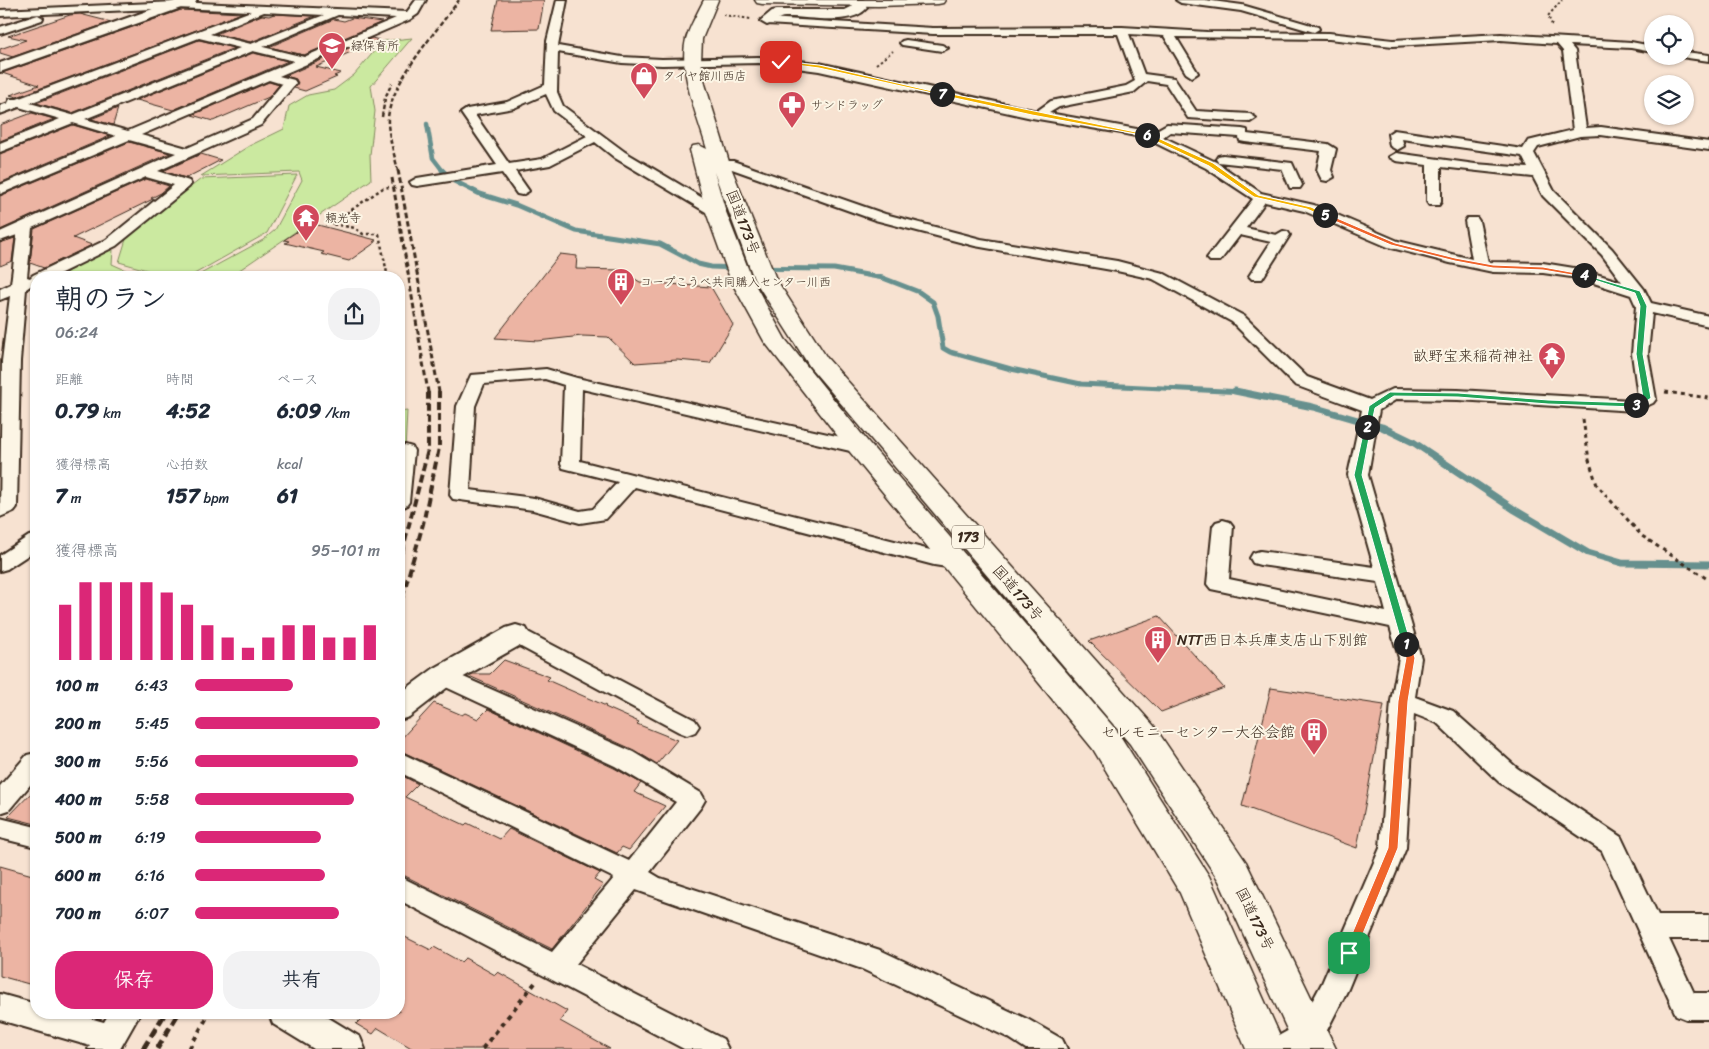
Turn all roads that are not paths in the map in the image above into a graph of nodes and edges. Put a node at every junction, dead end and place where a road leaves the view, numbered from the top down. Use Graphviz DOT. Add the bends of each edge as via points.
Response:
graph roads {
  1 [pos="72,0"];
  2 [pos="190,0"];
  3 [pos="420,0"];
  4 [pos="562,0"];
  5 [pos="762,0"];
  6 [pos="938,0"];
  7 [pos="1181,0"];
  8 [pos="858,2"];
  9 [pos="703,4"];
  10 [pos="176,5"];
  11 [pos="874,7"];
  12 [pos="265,9"];
  13 [pos="61,10"];
  14 [pos="0,13"];
  15 [pos="340,13"];
  16 [pos="410,15"];
  17 [pos="767,21"];
  18 [pos="854,25"];
  19 [pos="874,26"];
  20 [pos="920,30"];
  21 [pos="1122,30"];
  22 [pos="0,31"];
  23 [pos="1168,33"];
  24 [pos="199,34"];
  25 [pos="1343,37"];
  26 [pos="841,38"];
  27 [pos="1561,41"];
  28 [pos="252,48"];
  29 [pos="553,48"];
  30 [pos="942,48"];
  31 [pos="1644,48"];
  32 [pos="1694,56"];
  33 [pos="1709,58"];
  34 [pos="304,60"];
  35 [pos="684,61"];
  36 [pos="0,68"];
  37 [pos="1192,73"];
  38 [pos="267,76"];
  39 [pos="1140,78"];
  40 [pos="551,87"];
  41 [pos="0,98"];
  42 [pos="18,103"];
  43 [pos="0,110"];
  44 [pos="1041,115"];
  45 [pos="72,119"];
  46 [pos="1580,132"];
  47 [pos="128,135"];
  48 [pos="1243,135"];
  49 [pos="595,137"];
  50 [pos="1153,138"];
  51 [pos="1709,146"];
  52 [pos="0,148"];
  53 [pos="189,153"];
  54 [pos="1527,153"];
  55 [pos="1217,162"];
  56 [pos="1434,162"];
  57 [pos="712,165"];
  58 [pos="506,167"];
  59 [pos="146,172"];
  60 [pos="1538,173"];
  61 [pos="1327,177"];
  62 [pos="417,182"];
  63 [pos="1295,185"];
  64 [pos="0,190"];
  65 [pos="522,191"];
  66 [pos="1262,197"];
  67 [pos="1434,202"];
  68 [pos="716,212"];
  69 [pos="1472,222"];
  70 [pos="24,226"];
  71 [pos="1237,230"];
  72 [pos="0,237"];
  73 [pos="1215,258"];
  74 [pos="1482,264"];
  75 [pos="52,271"];
  76 [pos="1256,276"];
  77 [pos="30,281"];
  78 [pos="18,287"];
  79 [pos="0,296"];
  80 [pos="1641,299"];
  81 [pos="1709,321"];
  82 [pos="6,364"];
  83 [pos="573,382"];
  84 [pos="1371,408"];
  85 [pos="4,432"];
  86 [pos="859,447"];
  87 [pos="631,480"];
  88 [pos="0,511"];
  89 [pos="1223,526"];
  90 [pos="30,545"];
  91 [pos="1260,558"];
  92 [pos="953,561"];
  93 [pos="0,564"];
  94 [pos="1386,576"];
  95 [pos="1400,622"];
  96 [pos="516,635"];
  97 [pos="443,676"];
  98 [pos="1403,701"];
  99 [pos="405,704"];
  100 [pos="687,726"];
  101 [pos="405,764"];
  102 [pos="30,769"];
  103 [pos="0,803"];
  104 [pos="0,828"];
  105 [pos="30,836"];
  106 [pos="633,876"];
  107 [pos="405,890"];
  108 [pos="1650,927"];
  109 [pos="1709,927"];
  110 [pos="553,966"];
  111 [pos="1709,1006"];
  112 [pos="0,1007"];
  113 [pos="30,1017"];
  114 [pos="36,1019"];
  115 [pos="122,1019"];
  116 [pos="298,1019"];
  117 [pos="1313,1042"];
  118 [pos="107,1043"];
  119 [pos="347,1049"];
  120 [pos="713,1049"];
  121 [pos="1052,1049"];
  122 [pos="1266,1049"];
  123 [pos="1283,1049"];
  1 -- 13 [label="street"];
  2 -- 10 [label="street"];
  3 -- 16 [label="street"];
  4 -- 29 [label="street"];
  5 -- 8 [label="main road"];
  6 -- 8 [label="main road"];
  7 -- 25 [label="street" via="1242,8"];
  8 -- 17 [label="street" via="860,8 848,14 785,13"];
  9 -- 35 [label="main road, 国道173号 / 173" via="694,39"];
  10 -- 12 [label="street"];
  10 -- 13 [label="street"];
  10 -- 36 [label="street"];
  11 -- 19 [label="street"];
  12 -- 15 [label="street"];
  12 -- 24 [label="street"];
  13 -- 14 [label="street"];
  13 -- 22 [label="street"];
  15 -- 16 [label="street"];
  15 -- 28 [label="street"];
  16 -- 34 [label="street"];
  17 -- 18 [label="street"];
  18 -- 19 [label="street"];
  18 -- 26 [label="street"];
  19 -- 20 [label="street"];
  20 -- 21 [label="street"];
  20 -- 30 [label="street" via="902,47"];
  21 -- 23 [label="street"];
  21 -- 39 [label="street"];
  23 -- 25 [label="street"];
  23 -- 37 [label="street"];
  24 -- 28 [label="street"];
  24 -- 42 [label="street"];
  25 -- 27 [label="street" via="1392,43 1501,38"];
  27 -- 31 [label="street"];
  27 -- 46 [label="street" via="1569,51"];
  28 -- 34 [label="street"];
  28 -- 45 [label="street"];
  29 -- 35 [label="street" via="622,60"];
  29 -- 40 [label="street"];
  32 -- 33 [label="street"];
  34 -- 38 [label="street"];
  35 -- 44 [label="street" via="759,60 819,67"];
  35 -- 57 [label="main road, 国道173号 / 173" via="697,84"];
  38 -- 47 [label="street"];
  38 -- 53 [label="street" via="290,83 256,122"];
  39 -- 44 [label="street" via="1141,82 1130,89 1055,104"];
  39 -- 48 [label="street" via="1170,81 1192,115 1250,118 1244,125"];
  40 -- 49 [label="street" via="558,108"];
  40 -- 58 [label="street" via="510,105 467,114"];
  41 -- 42 [label="street"];
  42 -- 43 [label="street"];
  42 -- 45 [label="street"];
  44 -- 50 [label="street"];
  45 -- 47 [label="street"];
  45 -- 52 [label="street"];
  46 -- 51 [label="street" via="1601,131"];
  46 -- 54 [label="street" via="1533,144"];
  47 -- 53 [label="street"];
  47 -- 64 [label="street"];
  48 -- 50 [label="street" via="1167,128"];
  48 -- 55 [label="street" via="1242,146"];
  48 -- 61 [label="street" via="1329,149 1324,170"];
  49 -- 58 [label="street" via="545,162"];
  49 -- 68 [label="street"];
  50 -- 55 [label="street"];
  53 -- 59 [label="street"];
  54 -- 56 [label="street" via="1394,134 1396,152"];
  54 -- 60 [label="street"];
  55 -- 63 [label="street" via="1287,166"];
  55 -- 66 [label="street" via="1256,196"];
  56 -- 60 [label="street"];
  56 -- 67 [label="street"];
  57 -- 68 [label="main road, 国道173号 / 173"];
  57 -- 84 [label="street" via="733,165 880,217 980,243 1158,276 1238,319 1301,381"];
  57 -- 117 [label="main road, 国道173号 / 173" via="765,279 818,362 1142,735 1233,874"];
  58 -- 62 [label="street"];
  58 -- 65 [label="street"];
  59 -- 70 [label="street"];
  59 -- 75 [label="street" via="184,184 111,243"];
  60 -- 80 [label="street" via="1548,193 1607,252"];
  66 -- 71 [label="street"];
  66 -- 74 [label="street" via="1309,208 1393,244"];
  68 -- 86 [label="main road, 国道173号 / 173" via="742,281 776,341"];
  69 -- 74 [label="street"];
  70 -- 72 [label="street"];
  70 -- 78 [label="street"];
  71 -- 73 [label="street"];
  71 -- 76 [label="street" via="1281,238"];
  74 -- 80 [label="street" via="1580,274"];
  77 -- 78 [label="street"];
  78 -- 79 [label="street"];
  78 -- 82 [label="street"];
  80 -- 81 [label="street"];
  80 -- 84 [label="street" via="1640,354 1647,398 1635,406 1392,394"];
  82 -- 85 [label="street"];
  83 -- 86 [label="street"];
  83 -- 87 [label="street" via="570,464"];
  83 -- 87 [label="street" via="546,374 477,379 466,406 460,495 534,504 580,517 599,514"];
  84 -- 94 [label="street" via="1358,475"];
  85 -- 88 [label="street" via="7,507"];
  86 -- 92 [label="main road, 国道173号 / 173"];
  87 -- 92 [label="street"];
  89 -- 95 [label="street" via="1218,584"];
  90 -- 93 [label="street"];
  91 -- 94 [label="street"];
  92 -- 122 [label="main road, 国道173号 / 173" via="1105,740 1196,887"];
  94 -- 95 [label="street"];
  95 -- 98 [label="street" via="1410,658"];
  96 -- 97 [label="street"];
  96 -- 100 [label="street"];
  97 -- 99 [label="street"];
  97 -- 106 [label="street" via="624,759 692,800"];
  98 -- 108 [label="street" via="1445,717 1508,775 1612,844"];
  98 -- 117 [label="street" via="1393,848"];
  101 -- 106 [label="street"];
  102 -- 103 [label="street"];
  104 -- 105 [label="street"];
  106 -- 110 [label="street"];
  106 -- 121 [label="street" via="651,886 870,959 1019,1029"];
  107 -- 110 [label="street"];
  108 -- 109 [label="street"];
  108 -- 111 [label="street" via="1686,1006"];
  110 -- 120 [label="street"];
  112 -- 113 [label="street"];
  114 -- 118 [label="street"];
  115 -- 118 [label="street"];
  116 -- 119 [label="street"];
  117 -- 123 [label="street"];
}
